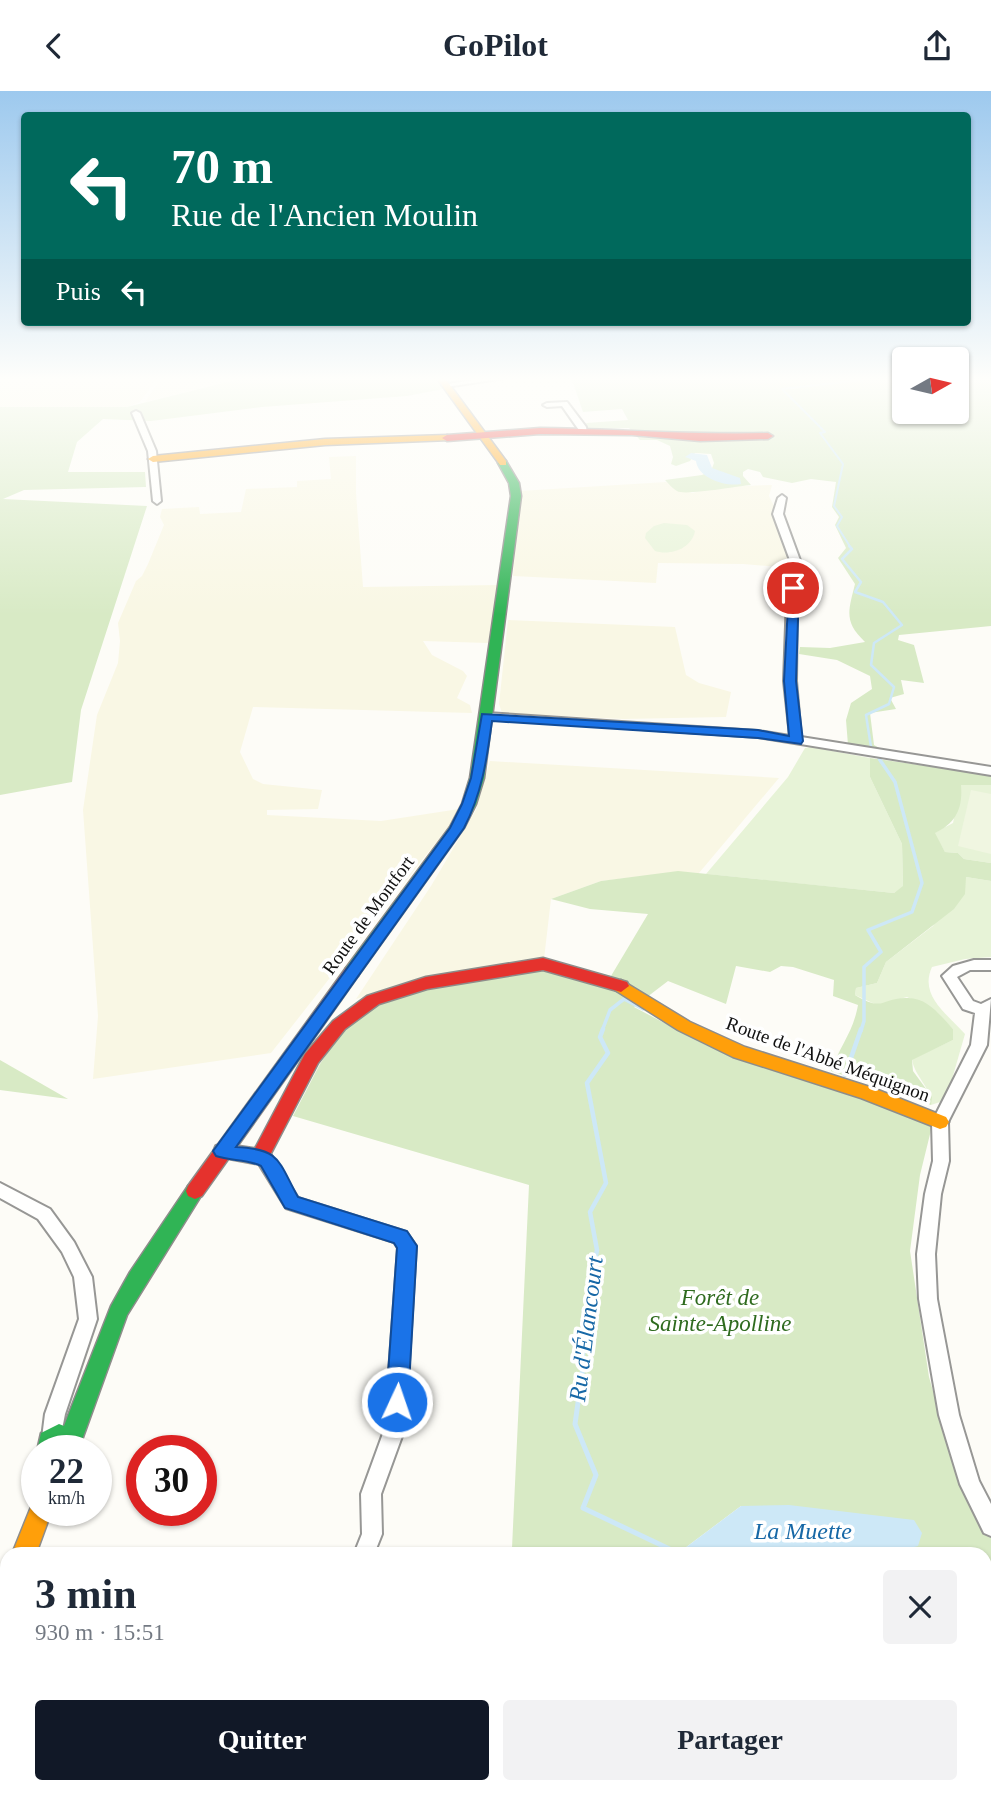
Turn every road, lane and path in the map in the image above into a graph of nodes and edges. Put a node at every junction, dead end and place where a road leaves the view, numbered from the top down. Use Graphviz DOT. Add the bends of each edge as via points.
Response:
graph roads {
  1 [pos="179,456"];
  2 [pos="498,456"];
  3 [pos="153,459"];
  4 [pos="782,498"];
  5 [pos="157,501"];
  6 [pos="486,716"];
  7 [pos="796,741"];
  8 [pos="991,771"];
  9 [pos="991,965"];
  10 [pos="987,1007"];
  11 [pos="940,1122"];
  12 [pos="222,1151"];
  13 [pos="260,1156"];
  14 [pos="0,1190"];
  15 [pos="58,1435"];
  16 [pos="63,1435"];
  17 [pos="35,1526"];
  18 [pos="991,1526"];
  19 [pos="27,1547"];
  20 [pos="367,1547"];
  1 -- 3 [label="street"];
  2 -- 6 [label="street, Route de Montfort" via="514,483 516,496"];
  3 -- 5 [label="street"];
  4 -- 7 [label="street" via="778,515 796,563 790,681"];
  6 -- 7 [label="street" via="758,734"];
  6 -- 12 [label="street, Route de Montfort" via="477,778 457,828"];
  7 -- 8 [label="street"];
  9 -- 10 [label="street" via="956,969 948,976 968,1005"];
  10 -- 11 [label="street" via="979,1045"];
  11 -- 13 [label="street, Route de l'Abbé Méquignon" via="739,1052 609,982 543,964 426,983 373,1000 339,1025 311,1059"];
  11 -- 18 [label="street" via="941,1161 926,1254 928,1299 949,1415 970,1484"];
  12 -- 13 [label="street"];
  12 -- 16 [label="street, Route de Montfort" via="118,1312"];
  13 -- 20 [label="street" via="268,1161 292,1203 400,1237 407,1246 396,1428 371,1494 372,1534"];
  14 -- 15 [label="street" via="44,1214 83,1277 88,1318 55,1414"];
  17 -- 19 [label="street"];
}
